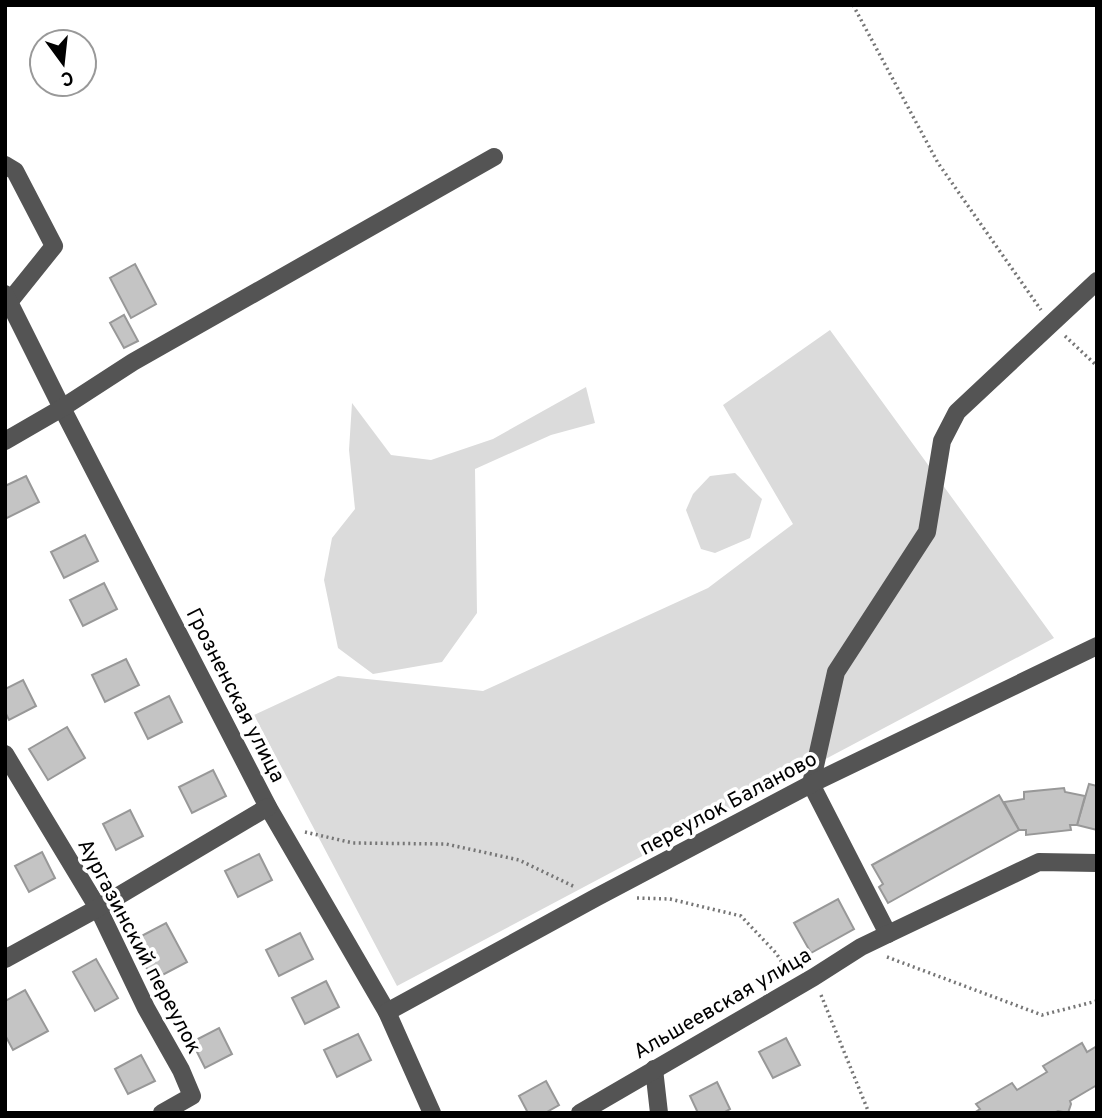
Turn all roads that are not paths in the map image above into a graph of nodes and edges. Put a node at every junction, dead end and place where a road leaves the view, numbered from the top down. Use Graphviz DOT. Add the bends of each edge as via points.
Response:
graph roads {
  1 [pos="494,157"];
  2 [pos="5,166"];
  3 [pos="1097,281"];
  4 [pos="7,298"];
  5 [pos="62,408"];
  6 [pos="5,441"];
  7 [pos="1097,646"];
  8 [pos="5,754"];
  9 [pos="811,784"];
  10 [pos="268,807"];
  11 [pos="1097,863"];
  12 [pos="98,908"];
  13 [pos="888,934"];
  14 [pos="5,959"];
  15 [pos="387,1012"];
  16 [pos="654,1069"];
  17 [pos="162,1113"];
  18 [pos="432,1113"];
  19 [pos="580,1113"];
  20 [pos="659,1113"];
  1 -- 5 [label="street" via="133,362"];
  2 -- 4 [label="street" via="15,171 54,246"];
  3 -- 9 [label="street" via="957,412 942,441 928,532 836,672"];
  4 -- 5 [label="street, Грозненская улица"];
  5 -- 6 [label="street"];
  5 -- 10 [label="street, Грозненская улица"];
  7 -- 9 [label="street, переулок Баланово"];
  8 -- 12 [label="street, Аургазинский переулок"];
  9 -- 13 [label="street"];
  9 -- 15 [label="street, переулок Баланово"];
  10 -- 12 [label="street"];
  10 -- 15 [label="street, Грозненская улица"];
  11 -- 13 [label="street, Альшеевская улица" via="1039,862"];
  12 -- 14 [label="street"];
  12 -- 17 [label="street, Аургазинский переулок" via="192,1096"];
  13 -- 16 [label="street, Альшеевская улица"];
  15 -- 18 [label="street, Грозненская улица"];
  16 -- 19 [label="street, Альшеевская улица"];
  16 -- 20 [label="street"];
}
